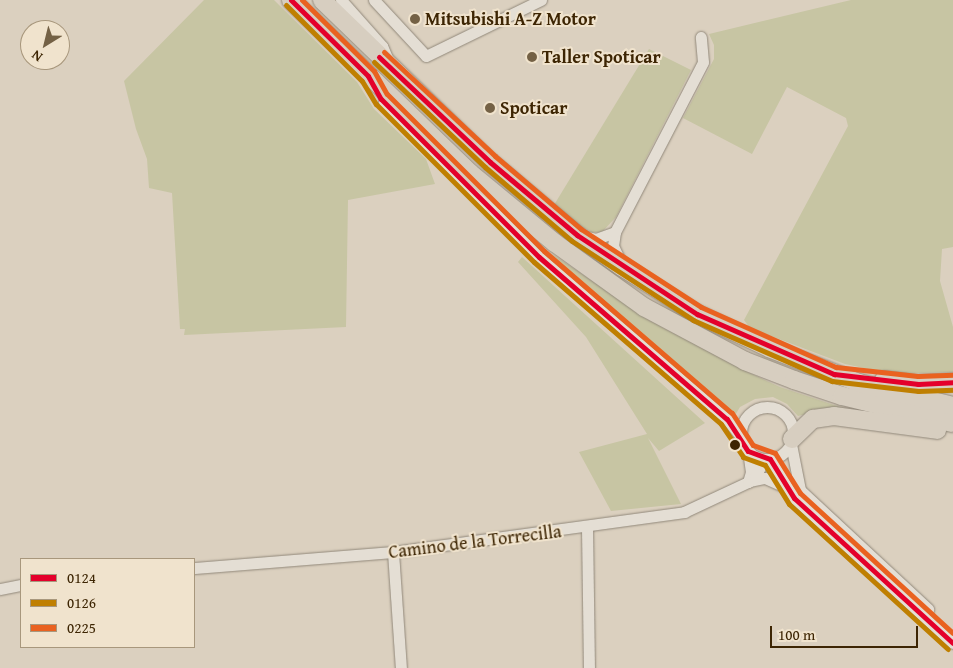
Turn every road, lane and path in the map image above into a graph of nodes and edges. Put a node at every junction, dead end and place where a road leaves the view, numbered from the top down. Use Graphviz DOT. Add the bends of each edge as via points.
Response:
graph roads {
  1 [pos="291,0"];
  2 [pos="322,0"];
  3 [pos="374,0"];
  4 [pos="541,0"];
  5 [pos="344,1"];
  6 [pos="701,37"];
  7 [pos="391,69"];
  8 [pos="368,76"];
  9 [pos="615,232"];
  10 [pos="577,235"];
  11 [pos="622,267"];
  12 [pos="834,374"];
  13 [pos="953,382"];
  14 [pos="953,406"];
  15 [pos="953,423"];
  16 [pos="953,432"];
  17 [pos="741,437"];
  18 [pos="792,441"];
  19 [pos="748,451"];
  20 [pos="767,459"];
  21 [pos="748,482"];
  22 [pos="785,487"];
  23 [pos="587,527"];
  24 [pos="392,552"];
  25 [pos="195,568"];
  26 [pos="20,585"];
  27 [pos="0,589"];
  28 [pos="953,633"];
  29 [pos="953,643"];
  30 [pos="401,668"];
  31 [pos="589,668"];
  1 -- 8 [label="highway"];
  2 -- 7 [label="highway"];
  3 -- 4 [label="street" via="426,56"];
  5 -- 7 [label="street" via="382,46"];
  6 -- 9 [label="street" via="703,62"];
  7 -- 10 [label="highway" via="490,162"];
  8 -- 15 [label="highway" via="470,173 555,243 644,307 745,361 794,380 842,396"];
  8 -- 17 [label="street" via="381,99 539,257 727,419"];
  9 -- 10 [label="street" via="596,239"];
  9 -- 11 [label="street" via="613,246"];
  10 -- 11 [label="highway"];
  11 -- 12 [label="highway" via="723,328"];
  12 -- 13 [label="highway" via="918,384"];
  12 -- 14 [label="highway"];
  16 -- 18 [label="highway" via="834,416 813,419"];
  17 -- 18 [label="street" via="747,415 768,407 779,409 788,417"];
  17 -- 19 [label="street"];
  18 -- 20 [label="street" via="780,456"];
  18 -- 28 [label="street" via="800,490"];
  19 -- 20 [label="street"];
  19 -- 21 [label="street" via="751,472"];
  20 -- 21 [label="street, Camino de la Torrecilla"];
  20 -- 22 [label="street"];
  21 -- 22 [label="street, Camino de la Torrecilla" via="765,478"];
  21 -- 23 [label="street, Camino de la Torrecilla" via="684,512"];
  22 -- 29 [label="street"];
  23 -- 24 [label="street, Camino de la Torrecilla"];
  23 -- 31 [label="street"];
  24 -- 25 [label="street, Camino de la Torrecilla"];
  24 -- 30 [label="street"];
  26 -- 27 [label="street"];
}
